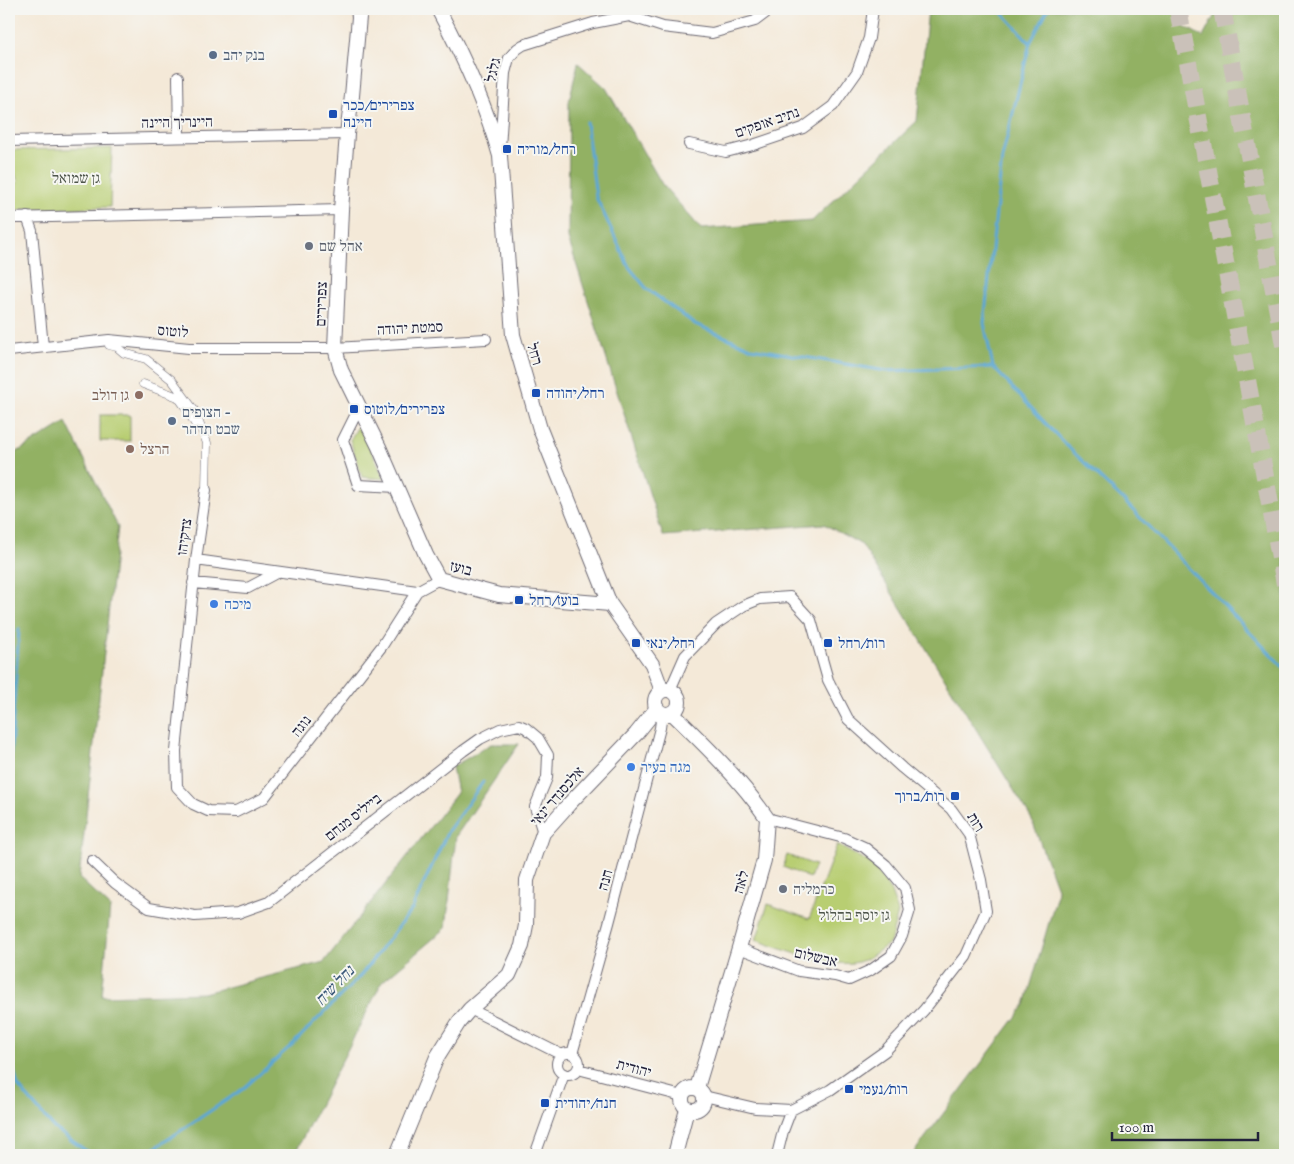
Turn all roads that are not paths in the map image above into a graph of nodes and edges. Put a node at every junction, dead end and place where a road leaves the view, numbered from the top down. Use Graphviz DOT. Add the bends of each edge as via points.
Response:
graph roads {
  1 [pos="438,9"];
  2 [pos="771,9"];
  3 [pos="873,9"];
  4 [pos="359,11"];
  5 [pos="628,12"];
  6 [pos="178,77"];
  7 [pos="347,134"];
  8 [pos="179,137"];
  9 [pos="9,141"];
  10 [pos="689,144"];
  11 [pos="500,156"];
  12 [pos="341,210"];
  13 [pos="9,218"];
  14 [pos="27,218"];
  15 [pos="486,339"];
  16 [pos="109,340"];
  17 [pos="43,347"];
  18 [pos="335,348"];
  19 [pos="9,351"];
  20 [pos="164,378"];
  21 [pos="143,384"];
  22 [pos="160,390"];
  23 [pos="360,406"];
  24 [pos="207,450"];
  25 [pos="397,487"];
  26 [pos="206,490"];
  27 [pos="196,560"];
  28 [pos="278,572"];
  29 [pos="439,578"];
  30 [pos="194,583"];
  31 [pos="417,591"];
  32 [pos="610,604"];
  33 [pos="666,690"];
  34 [pos="664,711"];
  35 [pos="178,787"];
  36 [pos="767,818"];
  37 [pos="543,833"];
  38 [pos="92,861"];
  39 [pos="739,948"];
  40 [pos="470,1009"];
  41 [pos="567,1055"];
  42 [pos="578,1068"];
  43 [pos="564,1074"];
  44 [pos="700,1092"];
  45 [pos="685,1102"];
  46 [pos="791,1110"];
  47 [pos="397,1155"];
  48 [pos="534,1155"];
  49 [pos="675,1155"];
  50 [pos="777,1155"];
  1 -- 11 [label="street, רחל" via="485,108"];
  2 -- 5 [label="street" via="755,21 712,33 663,28"];
  3 -- 10 [label="street, נתיב אופקים" via="869,38 856,72 833,106 803,128 726,152"];
  4 -- 7 [label="street, צפרירים"];
  5 -- 11 [label="street, גלגל" via="522,45 512,54 504,73"];
  6 -- 8 [label="street"];
  7 -- 8 [label="street, היינריך היינה"];
  7 -- 12 [label="street, צפרירים"];
  8 -- 9 [label="street, היינריך היינה"];
  11 -- 32 [label="street, רחל" via="513,335 540,429"];
  12 -- 14 [label="street"];
  12 -- 18 [label="street, צפרירים"];
  13 -- 14 [label="street"];
  14 -- 17 [label="street" via="32,231"];
  15 -- 18 [label="street, סמטת יהודה"];
  16 -- 17 [label="street, לוטוס"];
  16 -- 18 [label="street, לוטוס" via="189,348"];
  16 -- 24 [label="street, צדקיהו" via="108,345 146,359 172,380 194,410"];
  17 -- 19 [label="street, לוטוס"];
  18 -- 23 [label="street, צפרירים" via="341,370"];
  20 -- 22 [label="street"];
  21 -- 22 [label="street"];
  22 -- 24 [label="street" via="178,397"];
  23 -- 25 [label="street, צפרירים"];
  23 -- 25 [label="street" via="343,440 358,485"];
  24 -- 26 [label="street, צדקיהו"];
  25 -- 29 [label="street, צפרירים"];
  26 -- 27 [label="street, צדקיהו"];
  27 -- 28 [label="street"];
  27 -- 30 [label="street, צדקיהו"];
  28 -- 30 [label="street" via="248,588"];
  28 -- 31 [label="street"];
  29 -- 31 [label="street, בועז"];
  29 -- 32 [label="street, בועז" via="499,595"];
  30 -- 35 [label="street, צדקיהו" via="176,751"];
  31 -- 35 [label="street, נוגה" via="382,646 264,798 236,812 208,811 193,804"];
  32 -- 33 [label="street, רחל"];
  33 -- 34 [label="street" via="656,696 655,705"];
  33 -- 34 [label="street" via="676,694 678,707"];
  33 -- 46 [label="street, רות" via="685,656 716,624 760,599 790,597 811,620 828,680 848,719 950,809 969,834 986,912 966,956 924,1010 885,1051 830,1090"];
  34 -- 36 [label="street" via="711,751"];
  34 -- 37 [label="street, אלכסנדר ינאי" via="636,734"];
  34 -- 41 [label="street, חנה" via="609,923"];
  36 -- 39 [label="street, לאה" via="764,860"];
  36 -- 39 [label="street, אבשלום" via="844,838 864,847 886,865 905,888 910,910 902,936 891,956 849,980 799,971"];
  37 -- 38 [label="street, בייליס מנחם" via="535,807 548,778 548,755 538,738 519,725 500,729 480,739 269,902 238,913 195,916 149,908"];
  37 -- 40 [label="street, אלכסנדר ינאי" via="527,880 522,946 510,974"];
  39 -- 44 [label="street, לאה"];
  40 -- 41 [label="street"];
  40 -- 47 [label="street, אלכסנדר ינאי" via="437,1057"];
  41 -- 42 [label="street" via="578,1058"];
  41 -- 43 [label="street" via="560,1057 558,1064"];
  42 -- 43 [label="street" via="574,1073"];
  42 -- 45 [label="street, יהודית"];
  43 -- 48 [label="street"];
  44 -- 45 [label="street" via="688,1089 683,1093"];
  44 -- 45 [label="street" via="701,1106 694,1110"];
  44 -- 46 [label="street" via="755,1108"];
  45 -- 49 [label="street"];
  46 -- 50 [label="street"];
}
